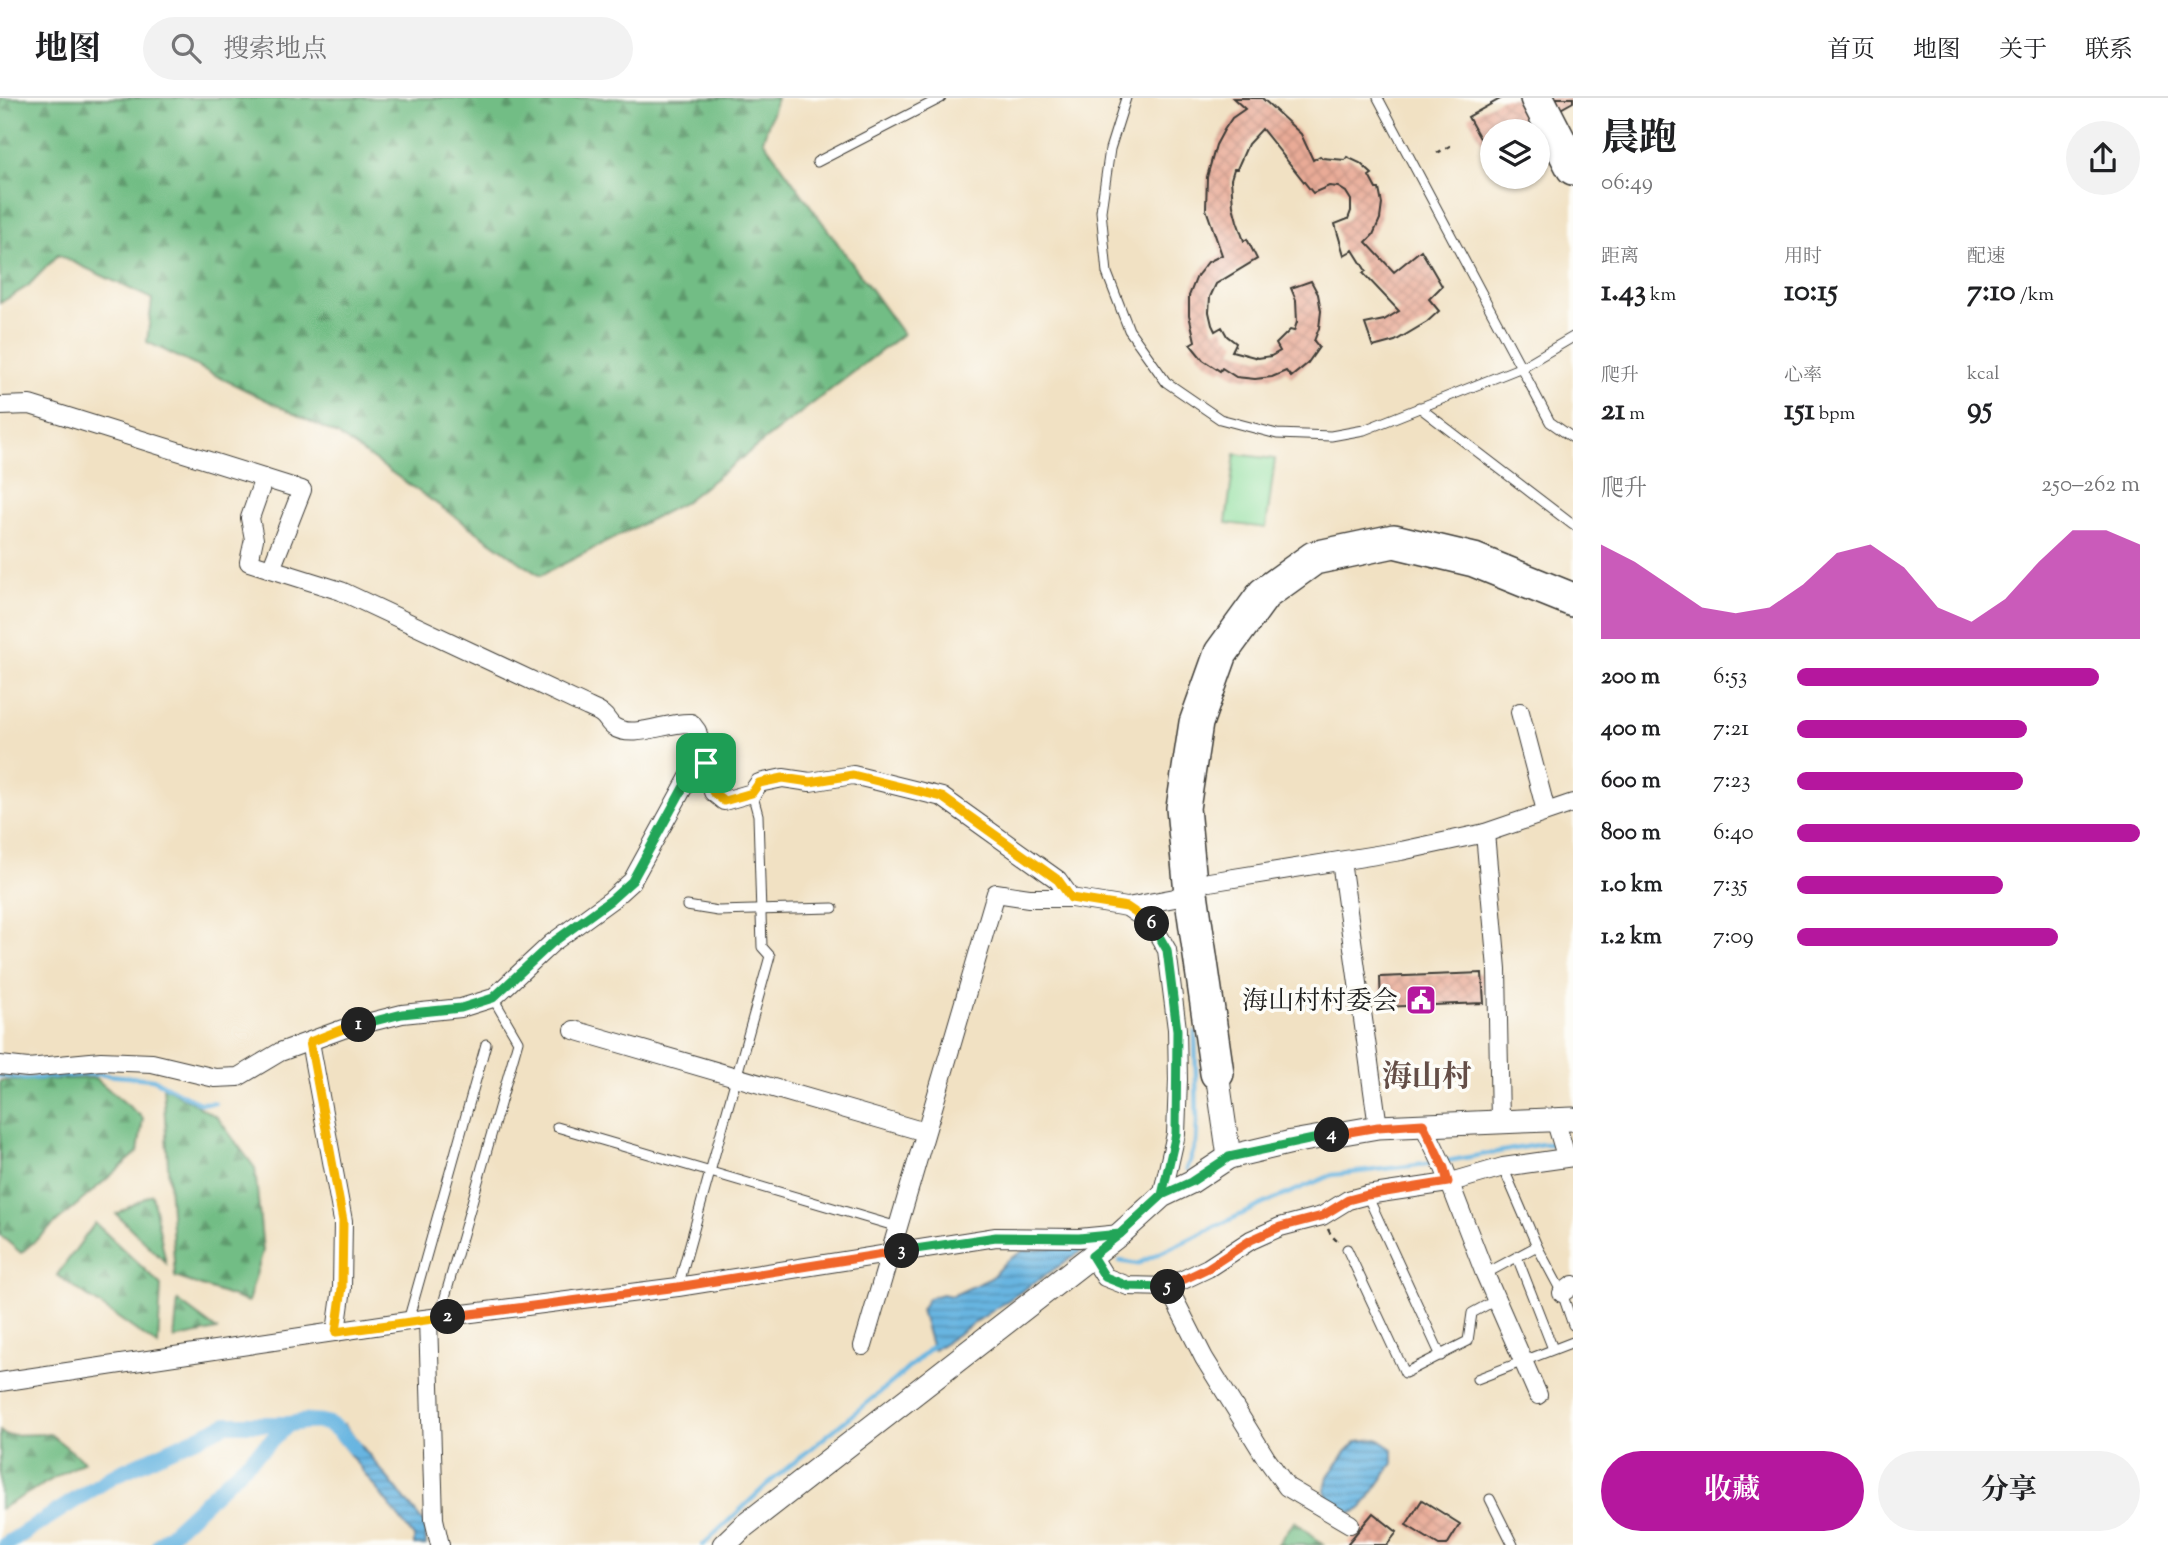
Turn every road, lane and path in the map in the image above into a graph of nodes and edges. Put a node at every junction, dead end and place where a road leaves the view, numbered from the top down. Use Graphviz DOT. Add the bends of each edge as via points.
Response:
graph roads {
  1 [pos="941,98"];
  2 [pos="1126,98"];
  3 [pos="1378,98"];
  4 [pos="1537,98"];
  5 [pos="1452,145"];
  6 [pos="1437,153"];
  7 [pos="817,162"];
  8 [pos="1573,169"];
  9 [pos="1573,337"];
  10 [pos="1522,367"];
  11 [pos="0,406"];
  12 [pos="1419,407"];
  13 [pos="1573,438"];
  14 [pos="264,478"];
  15 [pos="1573,524"];
  16 [pos="271,569"];
  17 [pos="1522,581"];
  18 [pos="1573,600"];
  19 [pos="1573,608"];
  20 [pos="1520,712"];
  21 [pos="706,763"];
  22 [pos="752,793"];
  23 [pos="1573,803"];
  24 [pos="1546,811"];
  25 [pos="1485,833"];
  26 [pos="1341,861"];
  27 [pos="1209,882"];
  28 [pos="1180,895"];
  29 [pos="1071,898"];
  30 [pos="687,906"];
  31 [pos="1127,907"];
  32 [pos="833,908"];
  33 [pos="760,910"];
  34 [pos="493,998"];
  35 [pos="575,1030"];
  36 [pos="310,1042"];
  37 [pos="486,1044"];
  38 [pos="0,1065"];
  39 [pos="1217,1073"];
  40 [pos="736,1077"];
  41 [pos="1500,1121"];
  42 [pos="1562,1124"];
  43 [pos="557,1127"];
  44 [pos="1378,1127"];
  45 [pos="925,1132"];
  46 [pos="1428,1134"];
  47 [pos="1568,1155"];
  48 [pos="1229,1157"];
  49 [pos="1503,1167"];
  50 [pos="710,1172"];
  51 [pos="1446,1175"];
  52 [pos="1162,1195"];
  53 [pos="1367,1195"];
  54 [pos="1322,1216"];
  55 [pos="898,1227"];
  56 [pos="1120,1234"];
  57 [pos="1537,1246"];
  58 [pos="1347,1249"];
  59 [pos="890,1253"];
  60 [pos="1092,1256"];
  61 [pos="1517,1257"];
  62 [pos="1485,1274"];
  63 [pos="678,1287"];
  64 [pos="1168,1287"];
  65 [pos="1567,1289"];
  66 [pos="1496,1300"];
  67 [pos="433,1319"];
  68 [pos="408,1321"];
  69 [pos="1573,1325"];
  70 [pos="336,1332"];
  71 [pos="1573,1342"];
  72 [pos="863,1346"];
  73 [pos="1553,1349"];
  74 [pos="1441,1356"];
  75 [pos="1523,1362"];
  76 [pos="1477,1379"];
  77 [pos="0,1382"];
  78 [pos="1538,1395"];
  79 [pos="1490,1499"];
  80 [pos="1350,1524"];
  81 [pos="440,1545"];
  82 [pos="724,1545"];
  83 [pos="1513,1545"];
  1 -- 7 [label="lane"];
  2 -- 12 [label="lane" via="1110,149 1101,211 1107,273 1129,330 1166,382 1220,419 1277,434 1331,436 1364,429"];
  3 -- 10 [label="lane"];
  4 -- 8 [label="highway"];
  5 -- 6 [label="path"];
  9 -- 10 [label="lane"];
  10 -- 12 [label="lane"];
  10 -- 13 [label="lane" via="1549,422"];
  11 -- 14 [label="street" via="30,405"];
  12 -- 15 [label="lane"];
  14 -- 16 [label="street" via="250,517 254,539 249,562"];
  14 -- 16 [label="street" via="302,490"];
  16 -- 21 [label="street" via="341,591 588,707 613,727 641,731 691,723"];
  17 -- 18 [label="highway"];
  17 -- 19 [label="highway"];
  17 -- 39 [label="highway" via="1474,560 1394,541 1314,558 1265,594 1221,653 1196,723 1183,808"];
  20 -- 24 [label="street"];
  21 -- 22 [label="street" via="713,792 724,801"];
  21 -- 34 [label="street" via="689,777 632,881 552,943"];
  22 -- 29 [label="street" via="759,783 783,778 810,782 853,775 942,797 1058,880"];
  22 -- 33 [label="lane" via="758,815"];
  23 -- 24 [label="street"];
  24 -- 25 [label="street"];
  25 -- 26 [label="street"];
  25 -- 41 [label="street" via="1497,969"];
  26 -- 27 [label="street"];
  26 -- 44 [label="street"];
  28 -- 31 [label="street"];
  29 -- 31 [label="street"];
  29 -- 45 [label="street" via="996,893"];
  30 -- 33 [label="lane"];
  31 -- 52 [label="street" via="1152,924 1167,950 1177,1030 1176,1134"];
  32 -- 33 [label="lane"];
  33 -- 40 [label="lane" via="762,947 770,956"];
  34 -- 36 [label="street" via="461,1008 402,1014"];
  34 -- 67 [label="lane" via="518,1041"];
  35 -- 40 [label="street"];
  36 -- 38 [label="street" via="280,1052 237,1077 215,1078 152,1063"];
  36 -- 70 [label="street" via="343,1221"];
  37 -- 68 [label="lane"];
  39 -- 48 [label="street"];
  40 -- 45 [label="street"];
  40 -- 50 [label="lane"];
  41 -- 42 [label="street"];
  41 -- 46 [label="street"];
  42 -- 47 [label="street"];
  43 -- 50 [label="lane"];
  44 -- 46 [label="street"];
  44 -- 48 [label="street"];
  45 -- 55 [label="street"];
  46 -- 51 [label="street"];
  47 -- 49 [label="street"];
  48 -- 52 [label="street"];
  49 -- 51 [label="street"];
  49 -- 57 [label="lane"];
  50 -- 55 [label="lane"];
  50 -- 63 [label="lane"];
  51 -- 53 [label="street"];
  51 -- 62 [label="street"];
  52 -- 56 [label="street"];
  53 -- 54 [label="street" via="1348,1200"];
  53 -- 74 [label="lane"];
  54 -- 58 [label="path" via="1331,1236"];
  54 -- 64 [label="street" via="1251,1240"];
  55 -- 59 [label="street"];
  56 -- 59 [label="street" via="996,1237"];
  56 -- 60 [label="street"];
  57 -- 61 [label="lane"];
  57 -- 65 [label="lane"];
  58 -- 74 [label="lane" via="1405,1373"];
  59 -- 63 [label="street"];
  59 -- 72 [label="street"];
  60 -- 64 [label="street" via="1105,1277 1128,1286"];
  60 -- 82 [label="street"];
  61 -- 62 [label="lane"];
  61 -- 73 [label="lane"];
  62 -- 66 [label="street"];
  63 -- 67 [label="street"];
  64 -- 80 [label="street" via="1204,1358 1287,1487"];
  65 -- 69 [label="lane"];
  66 -- 74 [label="lane" via="1472,1313 1468,1342"];
  66 -- 75 [label="street"];
  67 -- 68 [label="street"];
  67 -- 81 [label="street" via="434,1519"];
  68 -- 70 [label="street"];
  70 -- 77 [label="street"];
  71 -- 73 [label="lane"];
  73 -- 75 [label="lane"];
  75 -- 76 [label="lane"];
  75 -- 78 [label="street"];
  79 -- 83 [label="lane"];
}
